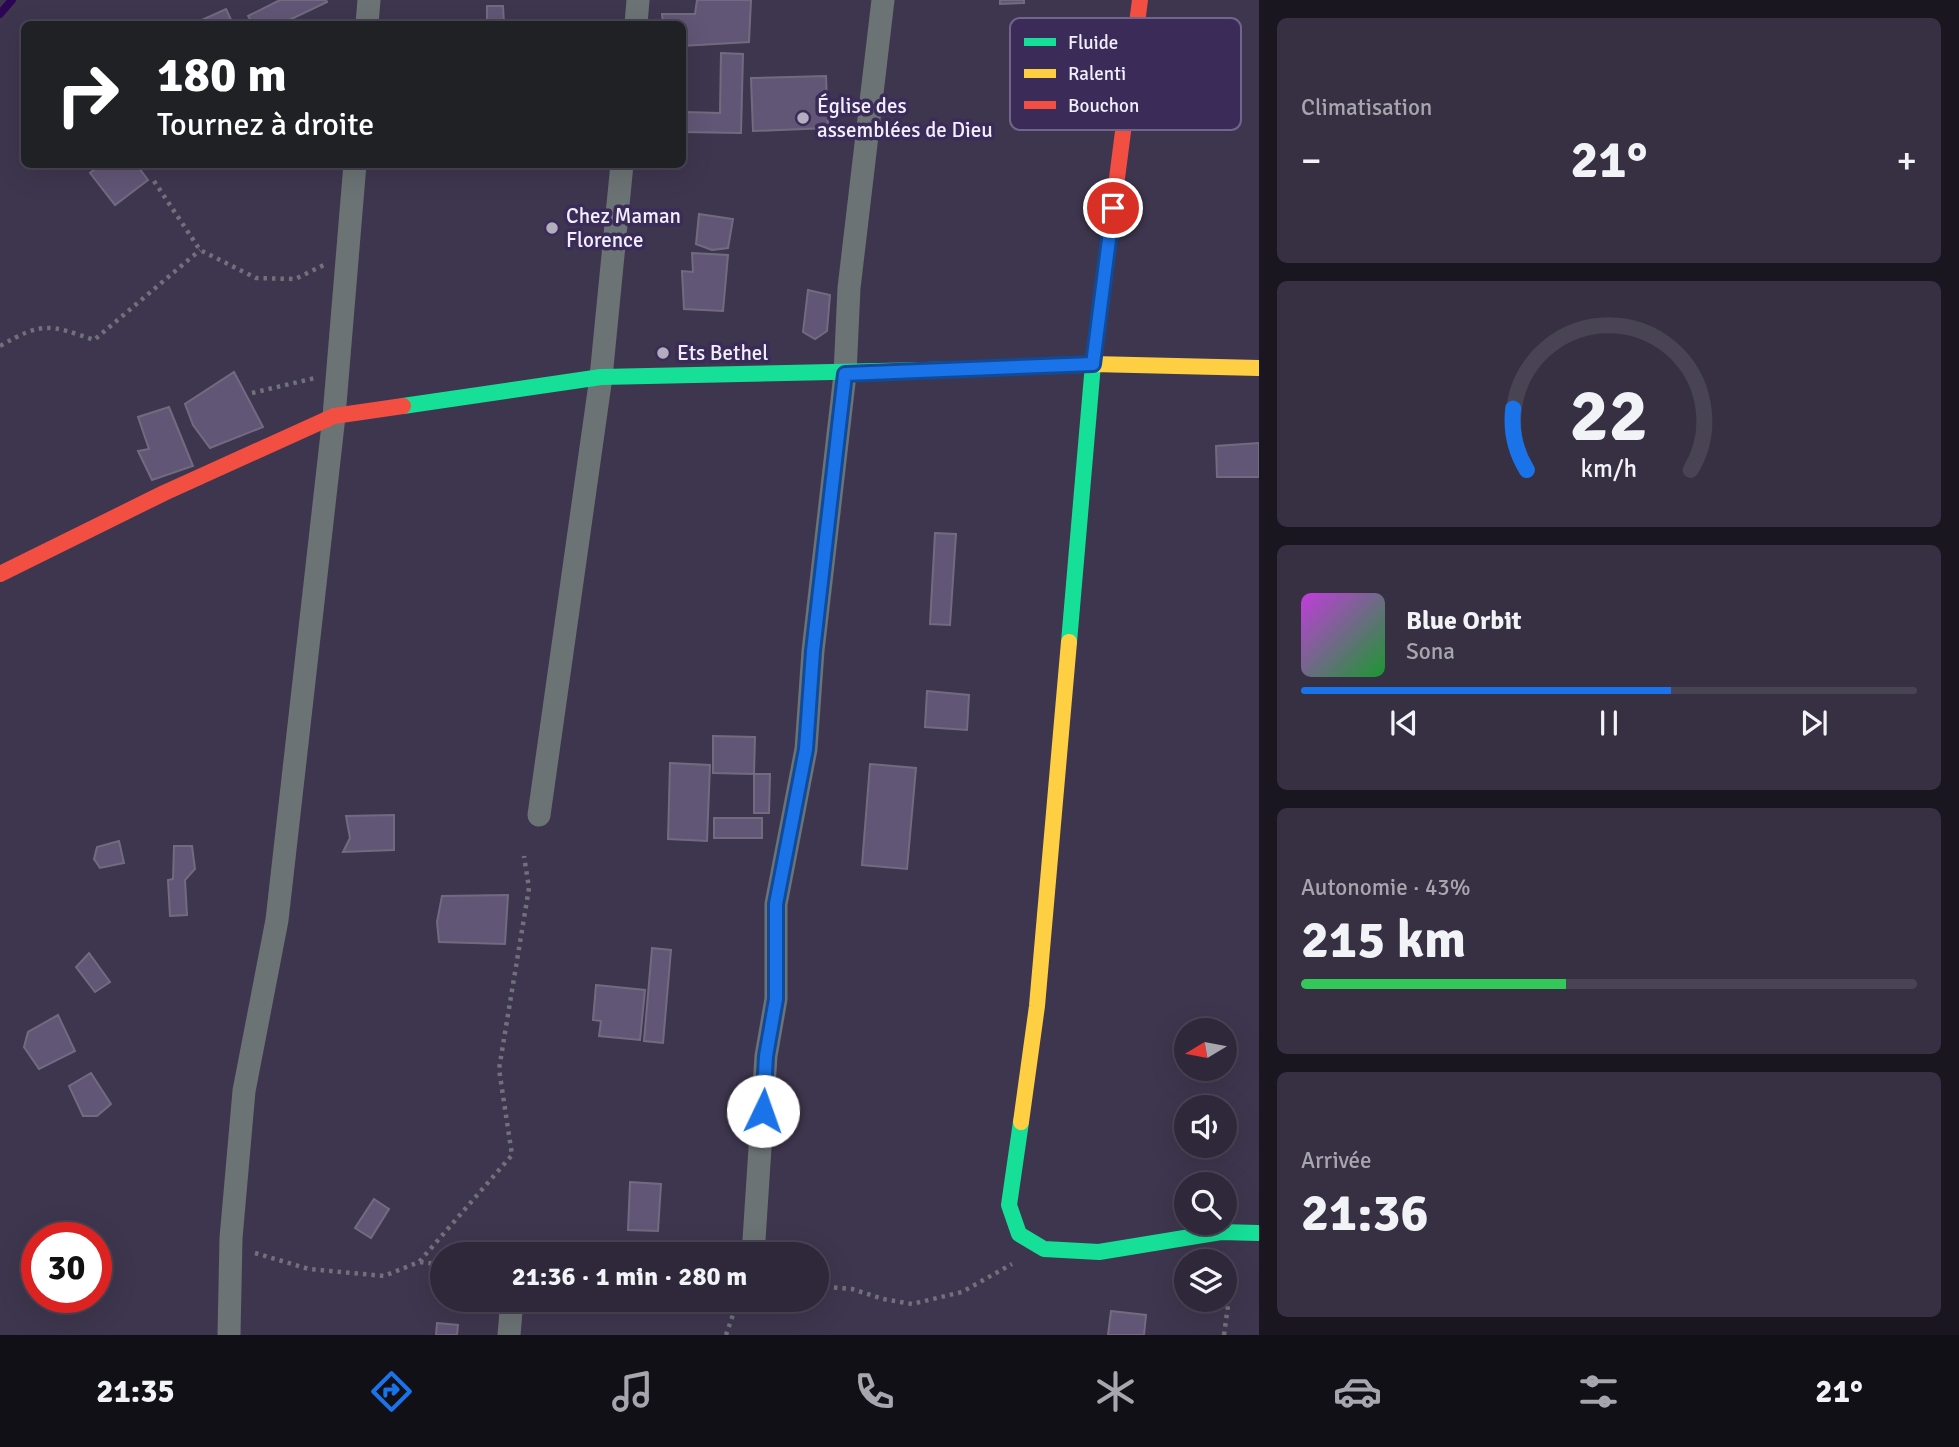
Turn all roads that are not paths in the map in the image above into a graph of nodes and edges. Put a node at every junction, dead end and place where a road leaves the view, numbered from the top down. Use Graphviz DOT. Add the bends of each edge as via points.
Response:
graph roads {
  1 [pos="369,0"];
  2 [pos="638,0"];
  3 [pos="883,0"];
  4 [pos="1139,0"];
  5 [pos="1137,18"];
  6 [pos="367,21"];
  7 [pos="636,21"];
  8 [pos="1123,130"];
  9 [pos="355,168"];
  10 [pos="622,168"];
  11 [pos="1093,364"];
  12 [pos="1259,368"];
  13 [pos="845,374"];
  14 [pos="601,377"];
  15 [pos="334,416"];
  16 [pos="0,574"];
  17 [pos="539,815"];
  18 [pos="1259,1233"];
  19 [pos="754,1242"];
  20 [pos="511,1312"];
  21 [pos="229,1335"];
  22 [pos="509,1335"];
  1 -- 6 [label="street"];
  2 -- 7 [label="street"];
  3 -- 13 [label="street" via="849,288"];
  4 -- 5 [label="street"];
  8 -- 11 [label="street"];
  9 -- 15 [label="street"];
  10 -- 14 [label="street"];
  11 -- 12 [label="street"];
  11 -- 13 [label="street"];
  11 -- 18 [label="street" via="1037,1006 1009,1205 1019,1234 1044,1250 1100,1252 1221,1232"];
  13 -- 14 [label="street"];
  13 -- 19 [label="street" via="806,749 776,904 776,999 766,1056"];
  14 -- 15 [label="street"];
  14 -- 17 [label="street"];
  15 -- 16 [label="street"];
  15 -- 21 [label="street" via="277,920 244,1091"];
  20 -- 22 [label="street"];
}
